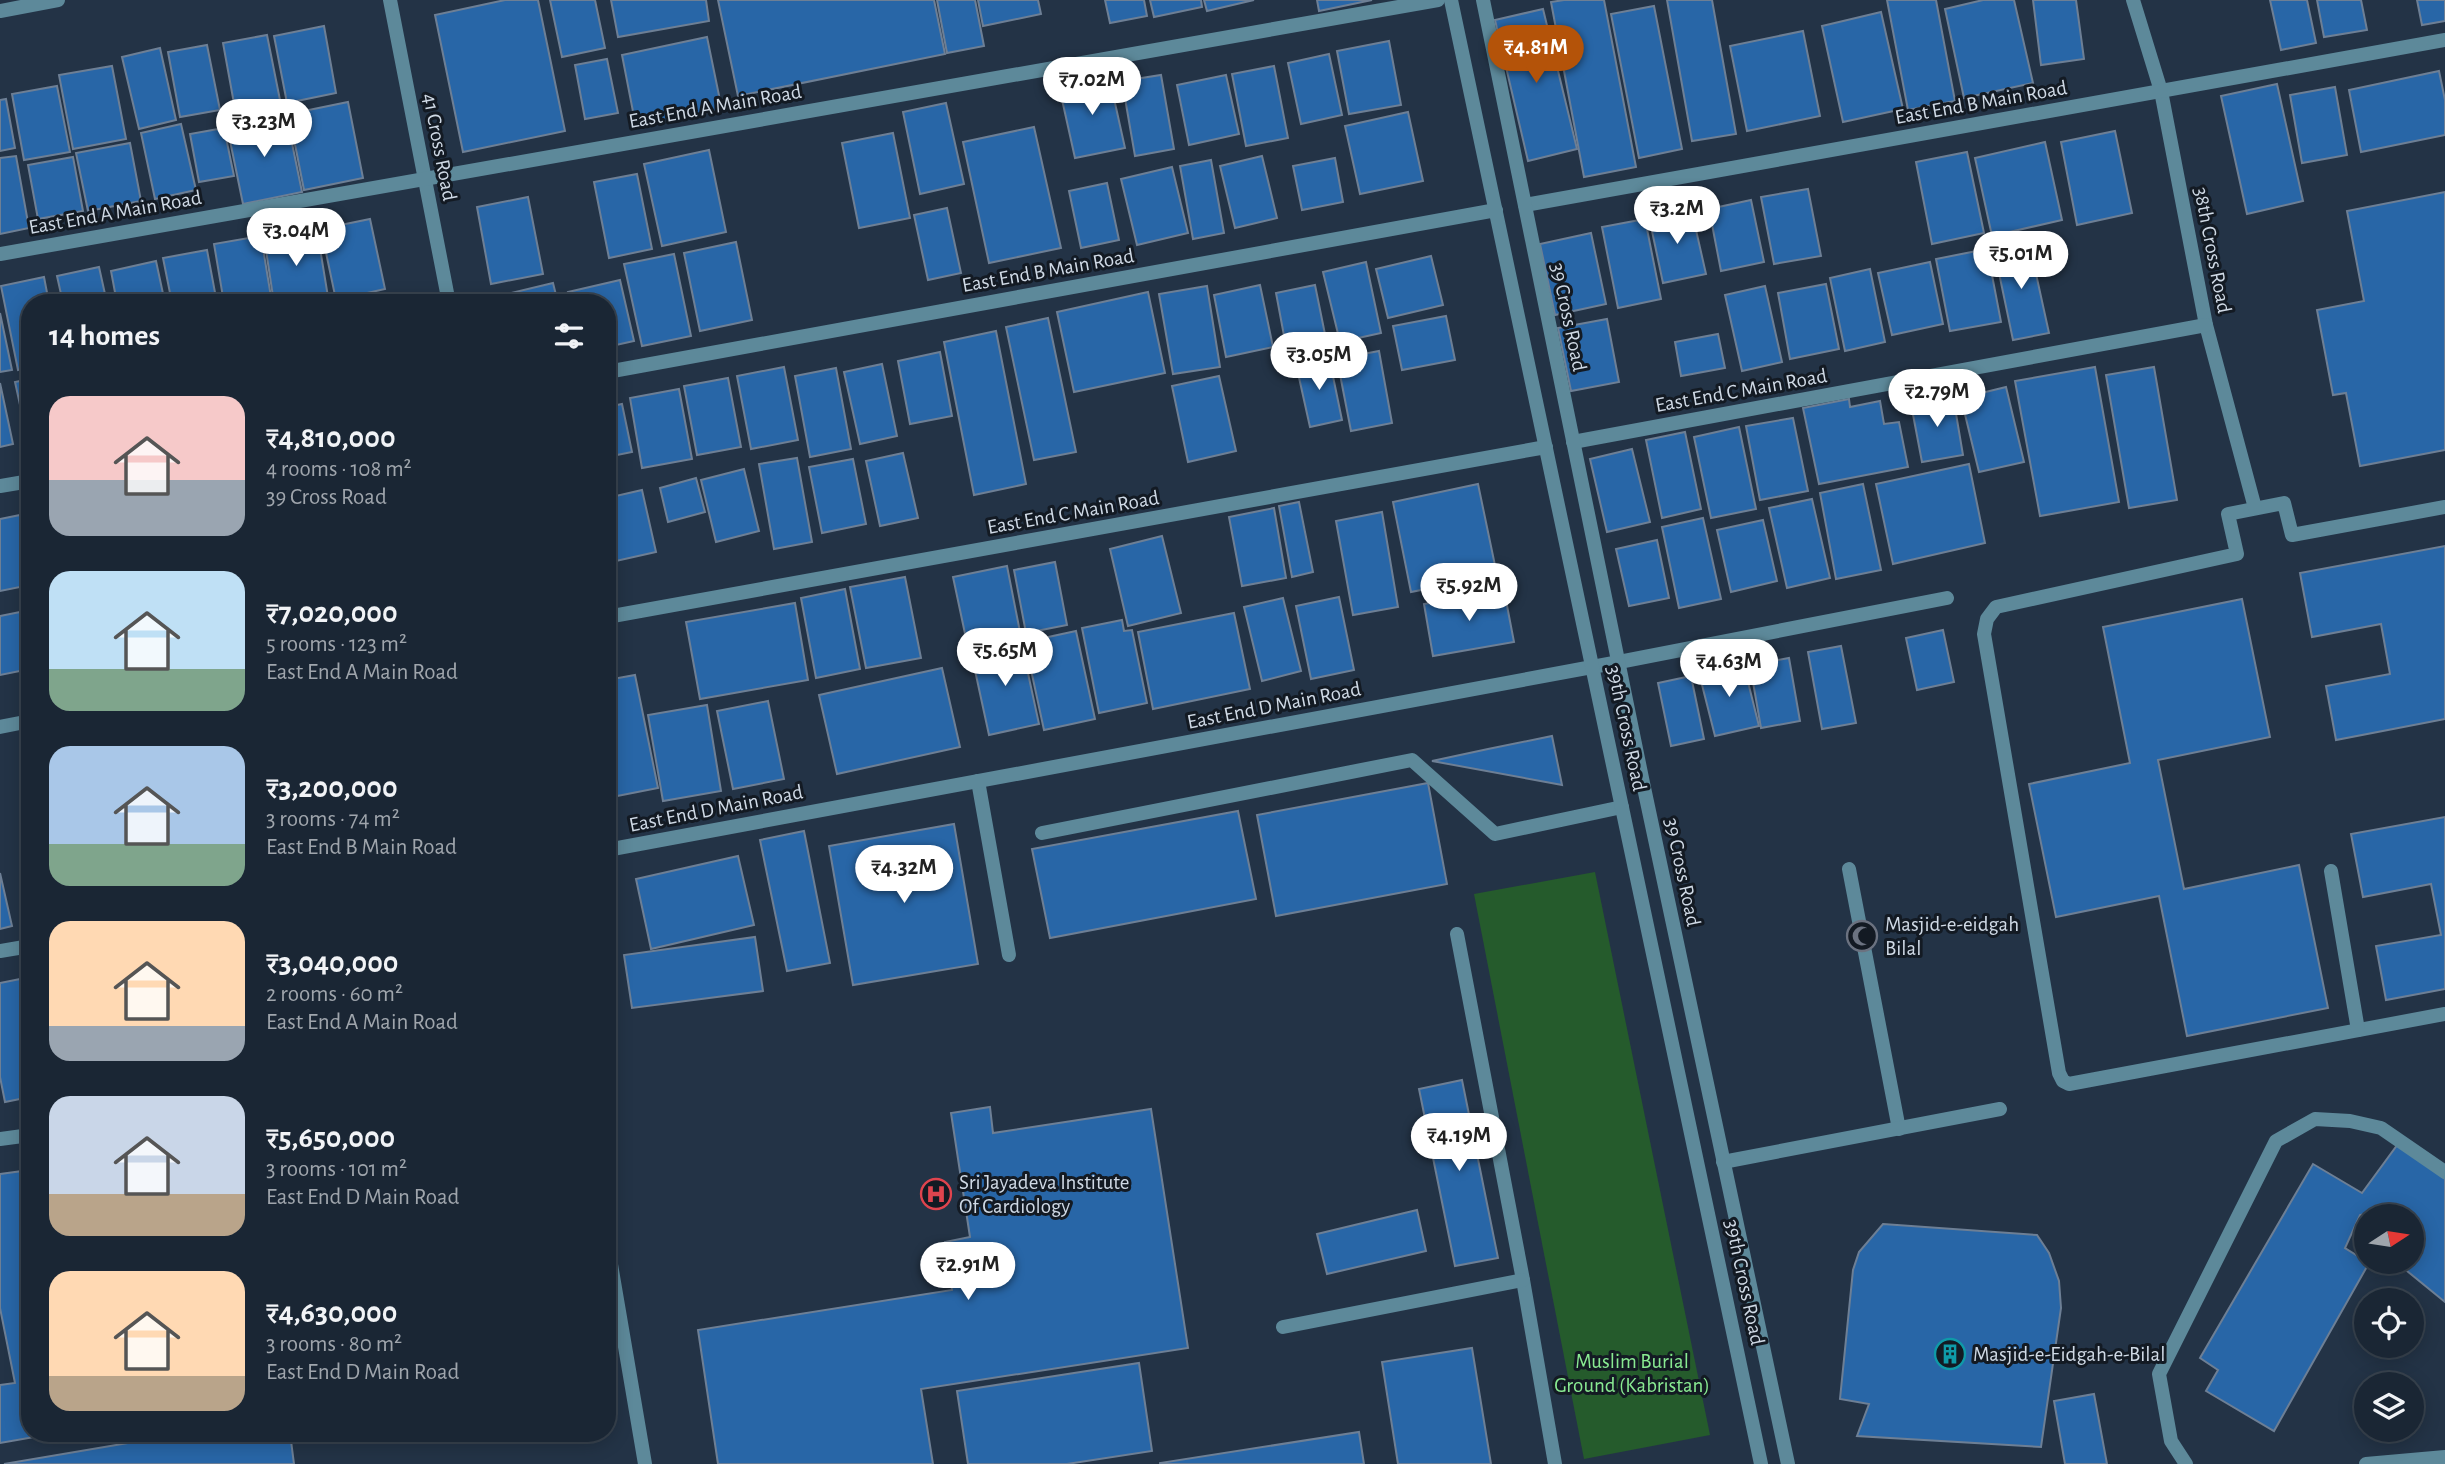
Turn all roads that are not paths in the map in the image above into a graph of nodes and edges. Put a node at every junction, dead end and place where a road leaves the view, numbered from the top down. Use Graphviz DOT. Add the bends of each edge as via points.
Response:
graph roads {
  1 [pos="58,0"];
  2 [pos="390,0"];
  3 [pos="1437,0"];
  4 [pos="1451,0"];
  5 [pos="1483,0"];
  6 [pos="2133,0"];
  7 [pos="0,11"];
  8 [pos="2445,40"];
  9 [pos="2161,92"];
  10 [pos="425,178"];
  11 [pos="1525,205"];
  12 [pos="1496,210"];
  13 [pos="0,254"];
  14 [pos="447,294"];
  15 [pos="2206,325"];
  16 [pos="616,370"];
  17 [pos="1573,442"];
  18 [pos="1546,447"];
  19 [pos="21,482"];
  20 [pos="0,486"];
  21 [pos="2445,507"];
  22 [pos="2255,508"];
  23 [pos="1947,598"];
  24 [pos="616,615"];
  25 [pos="1619,662"];
  26 [pos="1592,667"];
  27 [pos="21,723"];
  28 [pos="0,727"];
  29 [pos="978,781"];
  30 [pos="1622,807"];
  31 [pos="1042,833"];
  32 [pos="616,848"];
  33 [pos="1849,869"];
  34 [pos="2331,872"];
  35 [pos="1457,933"];
  36 [pos="21,948"];
  37 [pos="0,951"];
  38 [pos="1009,955"];
  39 [pos="2445,1014"];
  40 [pos="2358,1030"];
  41 [pos="2000,1109"];
  42 [pos="1715,1123"];
  43 [pos="1690,1127"];
  44 [pos="1899,1129"];
  45 [pos="21,1136"];
  46 [pos="0,1139"];
  47 [pos="1723,1162"];
  48 [pos="2445,1172"];
  49 [pos="1523,1279"];
  50 [pos="616,1294"];
  51 [pos="1283,1327"];
  52 [pos="2445,1457"];
  53 [pos="645,1464"];
  54 [pos="1555,1464"];
  55 [pos="1761,1464"];
  56 [pos="1788,1464"];
  57 [pos="2186,1464"];
  58 [pos="2366,1464"];
  1 -- 7 [label="street"];
  2 -- 10 [label="street, 41 Cross Road"];
  3 -- 10 [label="street, East End A Main Road"];
  4 -- 12 [label="street, 39th Cross Road"];
  5 -- 11 [label="street, 39 Cross Road"];
  6 -- 9 [label="street, 38th Cross Road"];
  8 -- 9 [label="street, East End B Main Road"];
  9 -- 11 [label="street, East End B Main Road"];
  9 -- 15 [label="street, 38th Cross Road"];
  10 -- 13 [label="street, East End A Main Road"];
  10 -- 14 [label="street, 41 Cross Road"];
  11 -- 17 [label="street, 39 Cross Road"];
  12 -- 16 [label="street, East End B Main Road"];
  12 -- 18 [label="street, 39th Cross Road"];
  15 -- 17 [label="street, East End C Main Road"];
  15 -- 22 [label="street, 38th Cross Road"];
  17 -- 25 [label="street, 39 Cross Road"];
  18 -- 24 [label="street, East End C Main Road"];
  18 -- 26 [label="street, 39th Cross Road"];
  19 -- 20 [label="street"];
  21 -- 22 [label="street" via="2292,535 2284,503"];
  22 -- 40 [label="street" via="2228,514 2237,554 1996,607 1987,619 1983,634 2059,1073 2069,1084"];
  23 -- 25 [label="street, East End D Main Road"];
  25 -- 26 [label="street, East End D Main Road"];
  25 -- 42 [label="street, 39 Cross Road"];
  26 -- 29 [label="street, East End D Main Road"];
  26 -- 30 [label="street, 39th Cross Road"];
  27 -- 28 [label="street"];
  29 -- 32 [label="street, East End D Main Road"];
  29 -- 38 [label="street"];
  30 -- 31 [label="street" via="1495,834 1412,760"];
  30 -- 43 [label="street, 39th Cross Road"];
  33 -- 44 [label="street"];
  34 -- 40 [label="street"];
  35 -- 49 [label="street"];
  36 -- 37 [label="street"];
  39 -- 40 [label="street"];
  41 -- 44 [label="street"];
  42 -- 43 [label="street"];
  42 -- 47 [label="street, 39 Cross Road"];
  43 -- 55 [label="street, 39th Cross Road"];
  44 -- 47 [label="street"];
  45 -- 46 [label="street"];
  47 -- 56 [label="street, 39 Cross Road"];
  48 -- 57 [label="street" via="2381,1128 2350,1121 2315,1119 2276,1141 2159,1374 2171,1441"];
  49 -- 51 [label="street"];
  49 -- 54 [label="street"];
  50 -- 53 [label="street"];
  52 -- 58 [label="street"];
}
